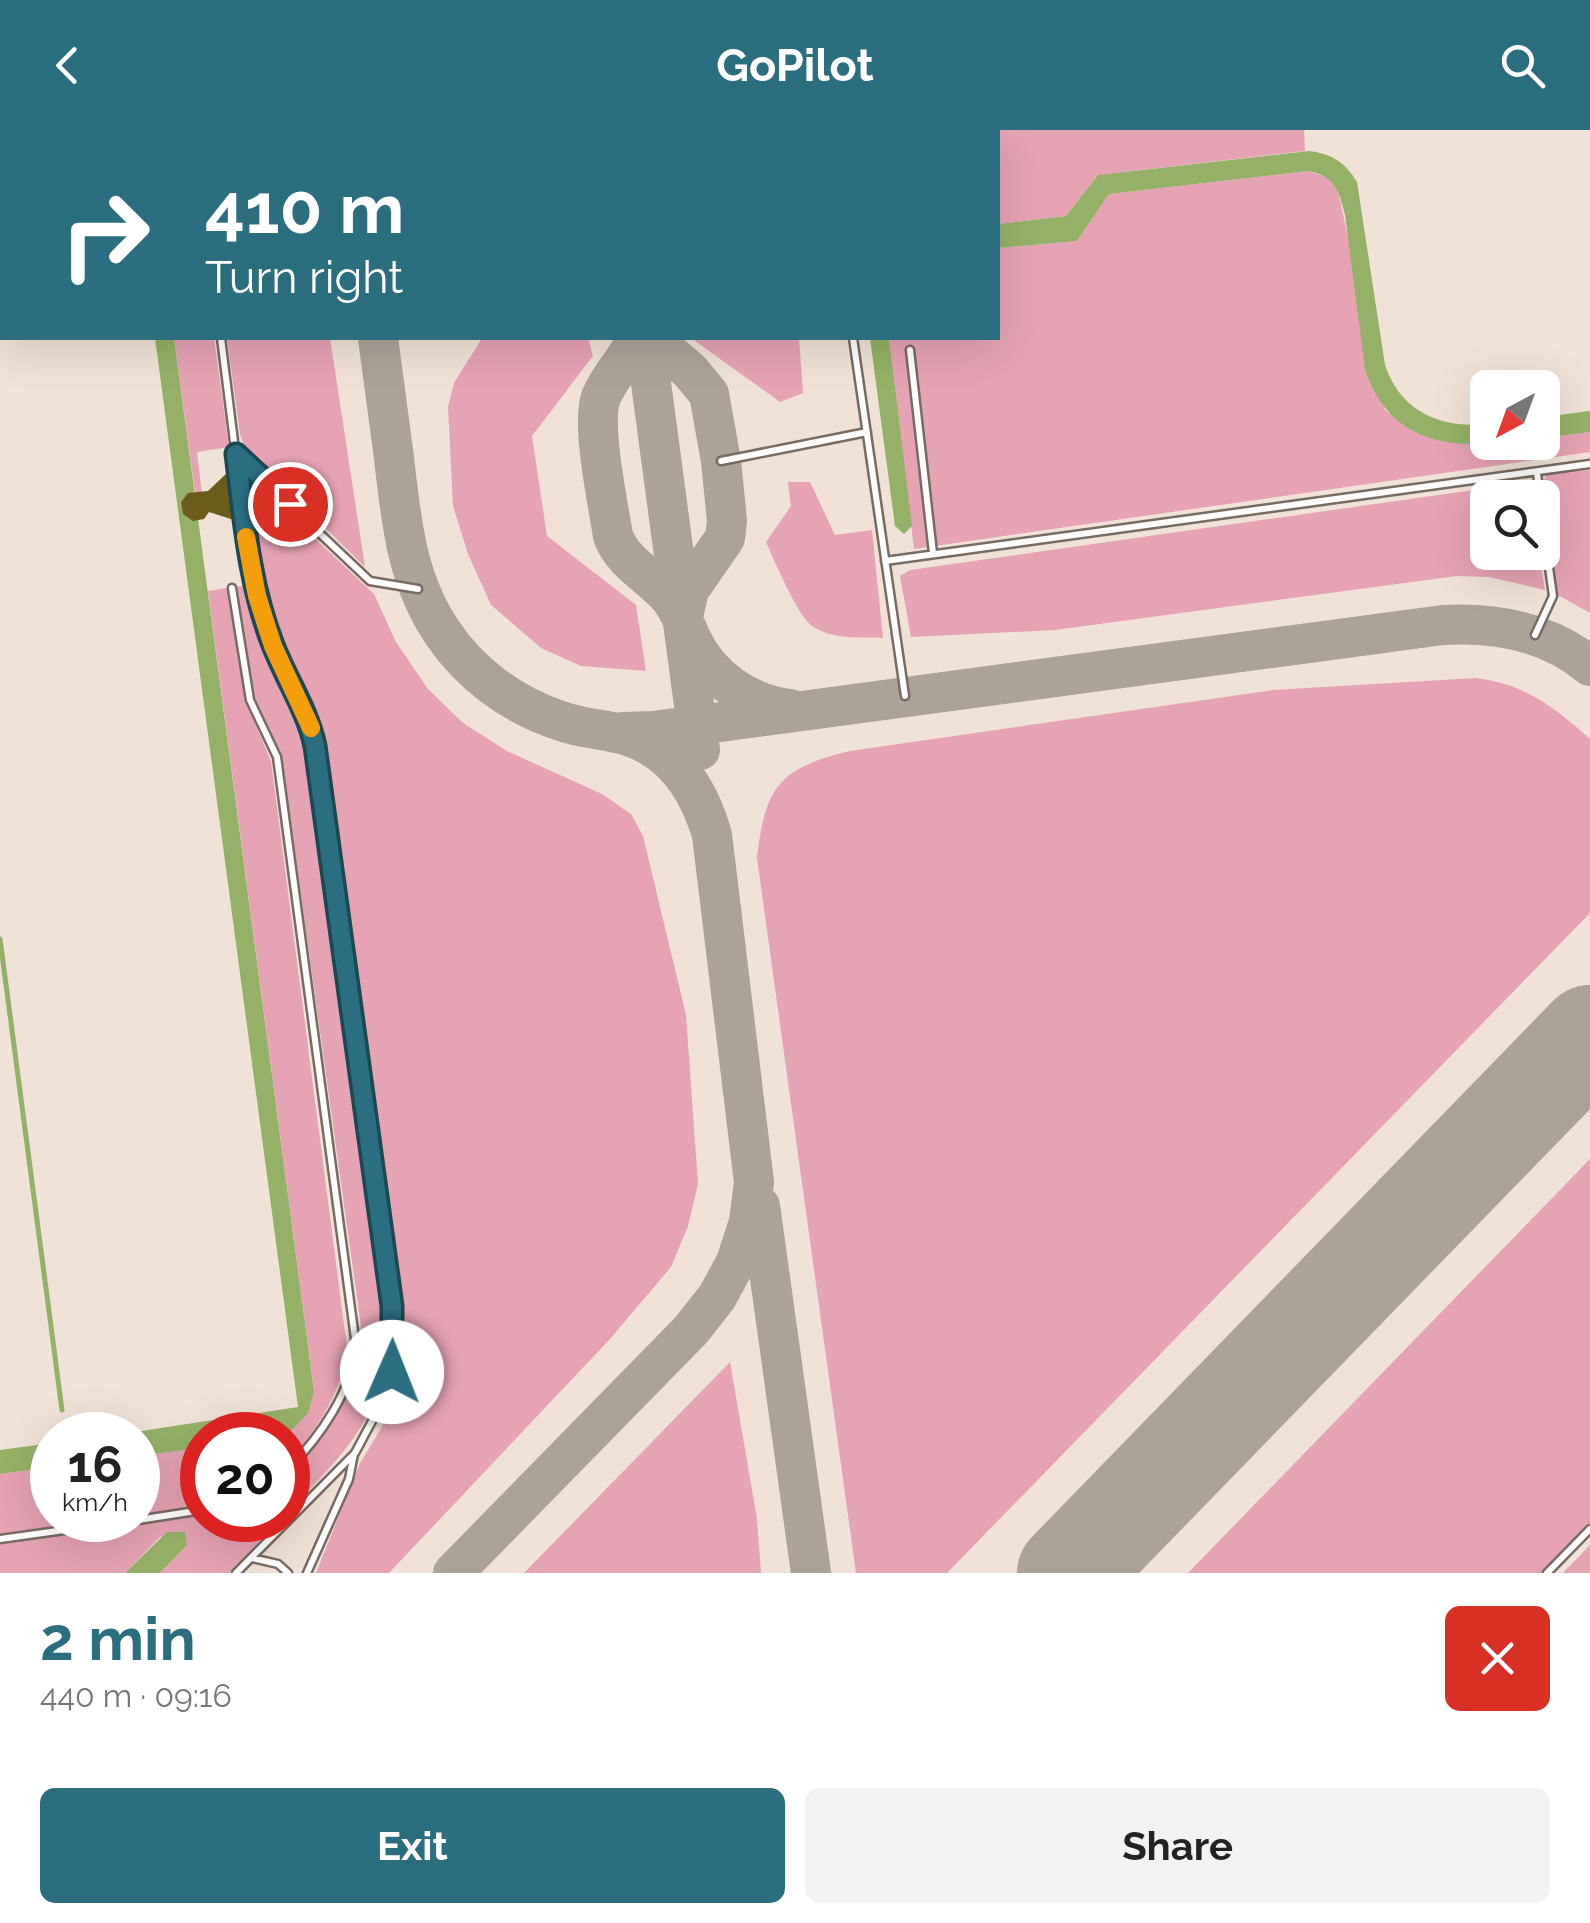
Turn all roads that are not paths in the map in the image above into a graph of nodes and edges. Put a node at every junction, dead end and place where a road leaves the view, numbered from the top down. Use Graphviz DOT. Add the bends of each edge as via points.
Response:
graph roads {
  1 [pos="220,340"];
  2 [pos="854,340"];
  3 [pos="910,350"];
  4 [pos="867,432"];
  5 [pos="236,454"];
  6 [pos="721,461"];
  7 [pos="1590,464"];
  8 [pos="1536,472"];
  9 [pos="1537,480"];
  10 [pos="933,553"];
  11 [pos="885,560"];
  12 [pos="1549,570"];
  13 [pos="232,588"];
  14 [pos="418,589"];
  15 [pos="1535,635"];
  16 [pos="906,696"];
  17 [pos="310,1441"];
  18 [pos="355,1453"];
  19 [pos="1590,1530"];
  20 [pos="30,1535"];
  21 [pos="0,1539"];
  22 [pos="251,1558"];
  23 [pos="236,1573"];
  24 [pos="288,1573"];
  25 [pos="307,1573"];
  26 [pos="1547,1573"];
  1 -- 5 [label="lane"];
  2 -- 4 [label="lane"];
  3 -- 10 [label="lane"];
  4 -- 6 [label="lane"];
  4 -- 11 [label="lane"];
  5 -- 14 [label="lane" via="370,581"];
  5 -- 18 [label="lane" via="257,596 315,746 392,1306 386,1396"];
  7 -- 8 [label="lane"];
  8 -- 9 [label="lane"];
  8 -- 10 [label="lane"];
  10 -- 11 [label="lane"];
  11 -- 16 [label="lane"];
  12 -- 15 [label="lane" via="1553,596"];
  13 -- 17 [label="lane" via="250,700 277,757 356,1346 348,1383"];
  18 -- 22 [label="lane"];
  18 -- 25 [label="lane"];
  19 -- 26 [label="lane"];
  20 -- 21 [label="lane"];
  22 -- 23 [label="lane"];
  22 -- 24 [label="lane"];
}
